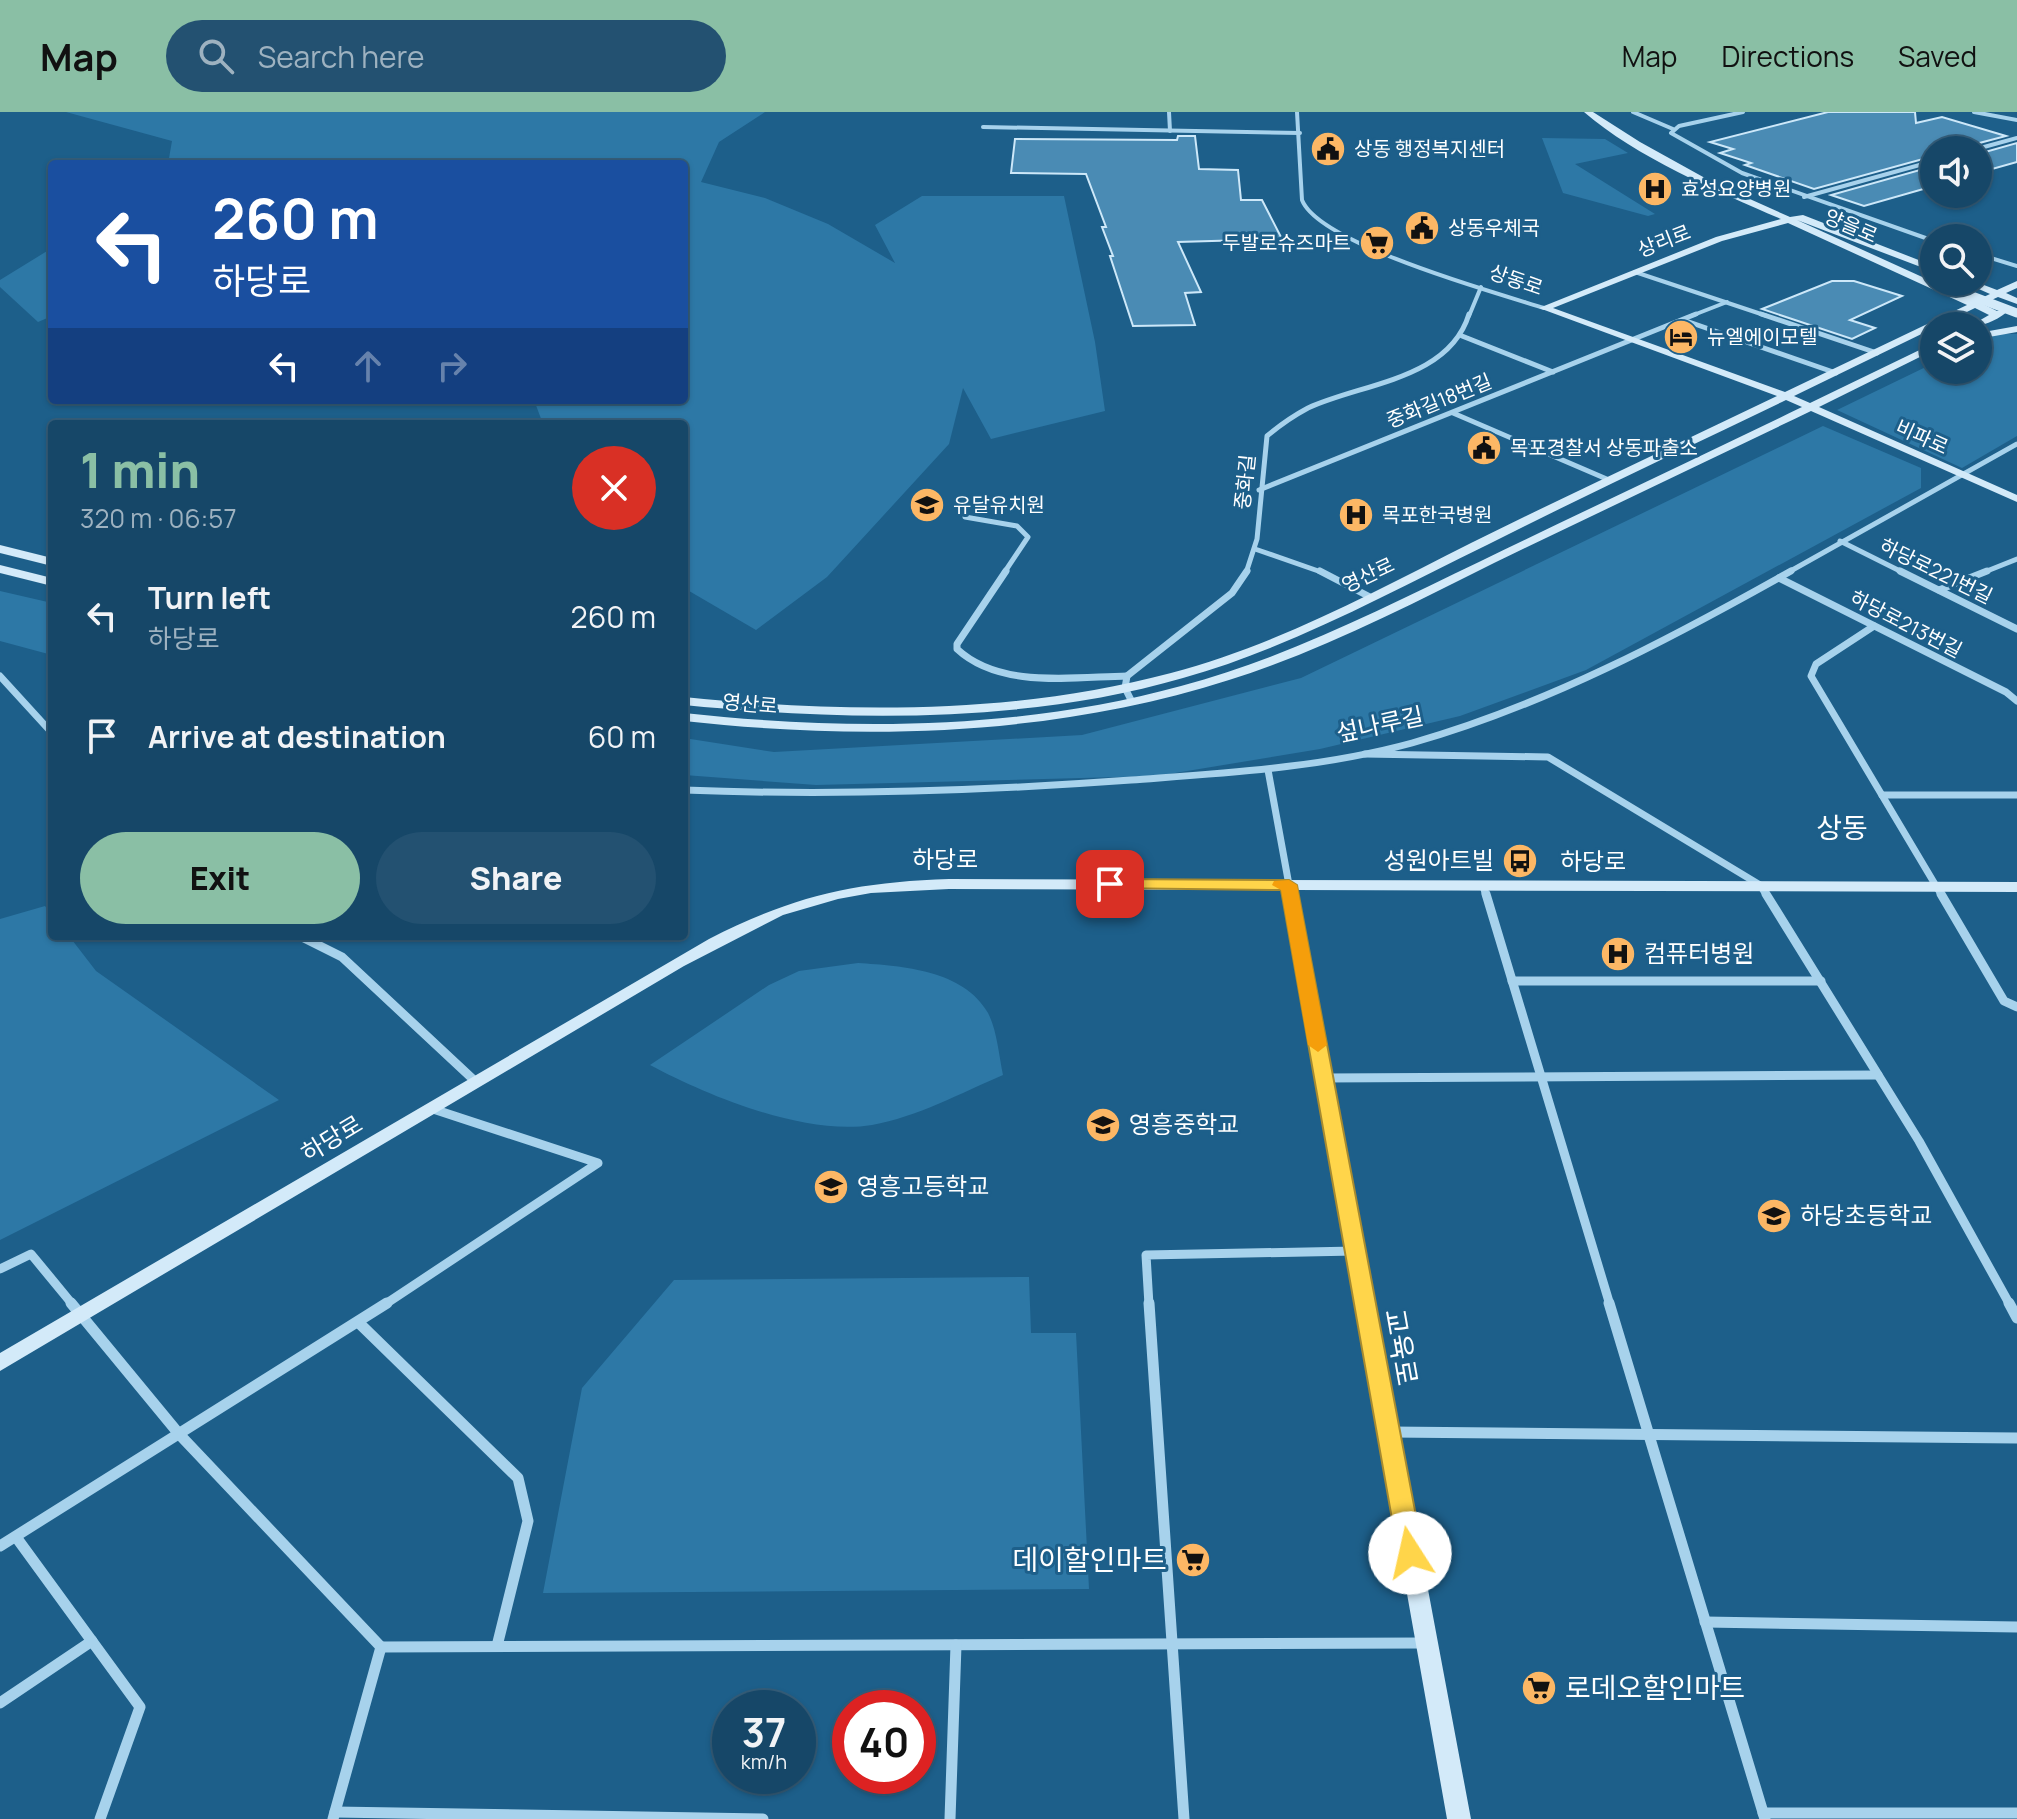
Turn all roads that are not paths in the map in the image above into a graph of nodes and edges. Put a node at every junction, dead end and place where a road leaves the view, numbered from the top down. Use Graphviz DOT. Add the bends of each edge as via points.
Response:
graph roads {
  1 [pos="1169,112"];
  2 [pos="1297,112"];
  3 [pos="1588,112"];
  4 [pos="1605,112"];
  5 [pos="1633,112"];
  6 [pos="1743,112"];
  7 [pos="1974,112"];
  8 [pos="2017,120"];
  9 [pos="983,127"];
  10 [pos="1673,129"];
  11 [pos="1170,131"];
  12 [pos="1300,133"];
  13 [pos="2017,138"];
  14 [pos="1992,145"];
  15 [pos="1920,165"];
  16 [pos="1803,197"];
  17 [pos="1800,217"];
  18 [pos="1788,219"];
  19 [pos="1920,236"];
  20 [pos="1992,258"];
  21 [pos="1920,266"];
  22 [pos="2017,266"];
  23 [pos="1635,272"];
  24 [pos="1920,273"];
  25 [pos="2017,284"];
  26 [pos="1481,287"];
  27 [pos="1992,291"];
  28 [pos="1998,293"];
  29 [pos="1984,296"];
  30 [pos="1727,302"];
  31 [pos="1974,305"];
  32 [pos="2017,307"];
  33 [pos="1544,308"];
  34 [pos="1998,315"];
  35 [pos="1992,318"];
  36 [pos="1685,321"];
  37 [pos="2017,329"];
  38 [pos="1992,333"];
  39 [pos="1462,336"];
  40 [pos="1631,341"];
  41 [pos="1877,353"];
  42 [pos="1920,353"];
  43 [pos="1920,365"];
  44 [pos="1553,372"];
  45 [pos="1836,373"];
  46 [pos="1788,397"];
  47 [pos="1812,407"];
  48 [pos="1453,413"];
  49 [pos="2017,444"];
  50 [pos="1963,476"];
  51 [pos="1609,480"];
  52 [pos="1259,490"];
  53 [pos="2017,499"];
  54 [pos="965,517"];
  55 [pos="1840,541"];
  56 [pos="0,549"];
  57 [pos="1255,549"];
  58 [pos="2017,559"];
  59 [pos="48,561"];
  60 [pos="0,569"];
  61 [pos="1779,578"];
  62 [pos="48,581"];
  63 [pos="1939,590"];
  64 [pos="1370,597"];
  65 [pos="1874,626"];
  66 [pos="2017,629"];
  67 [pos="0,676"];
  68 [pos="1128,688"];
  69 [pos="688,701"];
  70 [pos="2017,701"];
  71 [pos="688,717"];
  72 [pos="48,729"];
  73 [pos="1352,753"];
  74 [pos="1268,770"];
  75 [pos="688,790"];
  76 [pos="1882,795"];
  77 [pos="2017,795"];
  78 [pos="1289,885"];
  79 [pos="1760,885"];
  80 [pos="1483,886"];
  81 [pos="1937,886"];
  82 [pos="2017,887"];
  83 [pos="308,940"];
  84 [pos="1512,981"];
  85 [pos="1821,981"];
  86 [pos="2017,1007"];
  87 [pos="1878,1075"];
  88 [pos="1541,1077"];
  89 [pos="1324,1078"];
  90 [pos="476,1082"];
  91 [pos="430,1108"];
  92 [pos="1355,1251"];
  93 [pos="0,1269"];
  94 [pos="81,1317"];
  95 [pos="2017,1318"];
  96 [pos="358,1322"];
  97 [pos="0,1363"];
  98 [pos="1388,1432"];
  99 [pos="179,1434"];
  100 [pos="1649,1434"];
  101 [pos="2017,1438"];
  102 [pos="16,1537"];
  103 [pos="0,1546"];
  104 [pos="1705,1622"];
  105 [pos="2017,1627"];
  106 [pos="92,1641"];
  107 [pos="1427,1643"];
  108 [pos="1172,1644"];
  109 [pos="956,1645"];
  110 [pos="497,1646"];
  111 [pos="381,1647"];
  112 [pos="0,1703"];
  113 [pos="2017,1813"];
  114 [pos="334,1816"];
  115 [pos="1764,1816"];
  116 [pos="100,1819"];
  117 [pos="763,1819"];
  118 [pos="950,1819"];
  119 [pos="1184,1819"];
  120 [pos="1459,1819"];
  1 -- 11 [label="street"];
  2 -- 12 [label="street, 상동로"];
  3 -- 18 [label="street, 양을로" via="1706,185"];
  4 -- 17 [label="street, 양을로" via="1662,151"];
  5 -- 10 [label="street"];
  6 -- 10 [label="street"];
  7 -- 8 [label="street"];
  9 -- 11 [label="street"];
  10 -- 16 [label="street" via="1671,133 1717,161"];
  11 -- 12 [label="street"];
  12 -- 26 [label="street, 상동로" via="1299,171 1311,216 1342,235"];
  13 -- 14 [label="street"];
  15 -- 16 [label="street"];
  16 -- 19 [label="street"];
  17 -- 18 [label="street, 상리로"];
  17 -- 21 [label="street, 양을로"];
  18 -- 23 [label="street, 상리로"];
  18 -- 24 [label="street, 양을로"];
  18 -- 31 [label="street"];
  20 -- 22 [label="street"];
  23 -- 30 [label="street"];
  23 -- 33 [label="street, 상리로"];
  25 -- 28 [label="street, 영산로"];
  26 -- 33 [label="street, 상동로"];
  26 -- 39 [label="street" via="1470,303"];
  27 -- 28 [label="street"];
  28 -- 31 [label="street, 영산로"];
  28 -- 32 [label="street"];
  29 -- 32 [label="street, 양을로, bridge"];
  30 -- 36 [label="street, 중화길18번길"];
  30 -- 41 [label="street"];
  31 -- 34 [label="street"];
  31 -- 41 [label="street, 영산로"];
  32 -- 34 [label="street"];
  33 -- 40 [label="street, 상동로"];
  34 -- 35 [label="street"];
  36 -- 40 [label="street, 중화길18번길"];
  36 -- 45 [label="street"];
  37 -- 38 [label="street"];
  39 -- 44 [label="street"];
  39 -- 52 [label="street, 중화길" via="1423,364 1292,414 1267,436"];
  40 -- 44 [label="street, 중화길18번길"];
  40 -- 46 [label="street, 상동로"];
  41 -- 45 [label="street, 영산로"];
  42 -- 47 [label="street, 영산로"];
  43 -- 47 [label="street" via="1859,394"];
  44 -- 48 [label="street, 중화길18번길"];
  45 -- 46 [label="street, 영산로"];
  46 -- 47 [label="street, 상동로"];
  46 -- 51 [label="street, 영산로"];
  47 -- 50 [label="street, 비파로"];
  47 -- 68 [label="street, 영산로" via="1384,612 1183,690"];
  48 -- 51 [label="street"];
  48 -- 52 [label="street, 중화길18번길"];
  49 -- 50 [label="street, 섶나루길"];
  50 -- 53 [label="street, 비파로"];
  50 -- 55 [label="street, 섶나루길"];
  51 -- 64 [label="street, 영산로"];
  52 -- 57 [label="street, 중화길"];
  54 -- 68 [label="street" via="1017,526 1028,537 957,644 965,660 981,668"];
  55 -- 61 [label="street, 섶나루길"];
  55 -- 63 [label="street, 하당로221번길"];
  56 -- 59 [label="street"];
  57 -- 64 [label="street" via="1311,566"];
  57 -- 68 [label="street, 중화길" via="1244,579 1232,593"];
  58 -- 63 [label="street"];
  60 -- 62 [label="street"];
  61 -- 65 [label="street, 하당로213번길"];
  61 -- 73 [label="street, 섶나루길" via="1671,638 1545,696 1411,743"];
  63 -- 66 [label="street, 하당로221번길"];
  64 -- 68 [label="street, 영산로" via="1220,660"];
  65 -- 70 [label="street, 하당로213번길"];
  65 -- 76 [label="street" via="1816,664 1811,676"];
  67 -- 72 [label="street"];
  68 -- 69 [label="street, 영산로" via="888,710"];
  68 -- 71 [label="street, 영산로" via="968,724 795,728"];
  73 -- 74 [label="street, 섶나루길"];
  73 -- 79 [label="street" via="1548,757"];
  74 -- 75 [label="street, 섶나루길" via="950,792 807,795"];
  74 -- 78 [label="street"];
  76 -- 77 [label="street"];
  76 -- 81 [label="street"];
  78 -- 80 [label="street, 하당로"];
  78 -- 89 [label="street, 교육로"];
  78 -- 90 [label="street, 하당로" via="908,884 839,891 752,921"];
  79 -- 80 [label="street, 하당로"];
  79 -- 81 [label="street, 하당로"];
  79 -- 85 [label="street"];
  80 -- 84 [label="street"];
  81 -- 82 [label="street, 하당로"];
  81 -- 86 [label="street" via="2004,1001"];
  83 -- 90 [label="street" via="342,957"];
  84 -- 85 [label="street"];
  84 -- 88 [label="street"];
  85 -- 87 [label="street"];
  87 -- 88 [label="street"];
  87 -- 95 [label="street"];
  88 -- 89 [label="street"];
  88 -- 100 [label="street"];
  89 -- 92 [label="street, 교육로"];
  90 -- 91 [label="street, 하당로"];
  91 -- 94 [label="street, 하당로"];
  91 -- 96 [label="street" via="598,1163"];
  92 -- 98 [label="street, 교육로"];
  92 -- 108 [label="street" via="1146,1255"];
  93 -- 94 [label="street" via="31,1254"];
  94 -- 97 [label="street, 하당로"];
  94 -- 99 [label="street"];
  96 -- 99 [label="street"];
  96 -- 110 [label="street" via="518,1478 528,1521"];
  98 -- 100 [label="street"];
  98 -- 107 [label="street, 교육로"];
  99 -- 102 [label="street"];
  99 -- 111 [label="street"];
  100 -- 101 [label="street"];
  100 -- 104 [label="street"];
  102 -- 103 [label="street"];
  102 -- 106 [label="street"];
  104 -- 105 [label="street"];
  104 -- 115 [label="street"];
  106 -- 112 [label="street"];
  106 -- 116 [label="street" via="140,1707"];
  107 -- 108 [label="street"];
  107 -- 120 [label="street, 교육로"];
  108 -- 109 [label="street"];
  108 -- 119 [label="street"];
  109 -- 110 [label="street"];
  109 -- 118 [label="street"];
  110 -- 111 [label="street"];
  111 -- 114 [label="street"];
  113 -- 115 [label="street"];
  114 -- 117 [label="street"];
}
